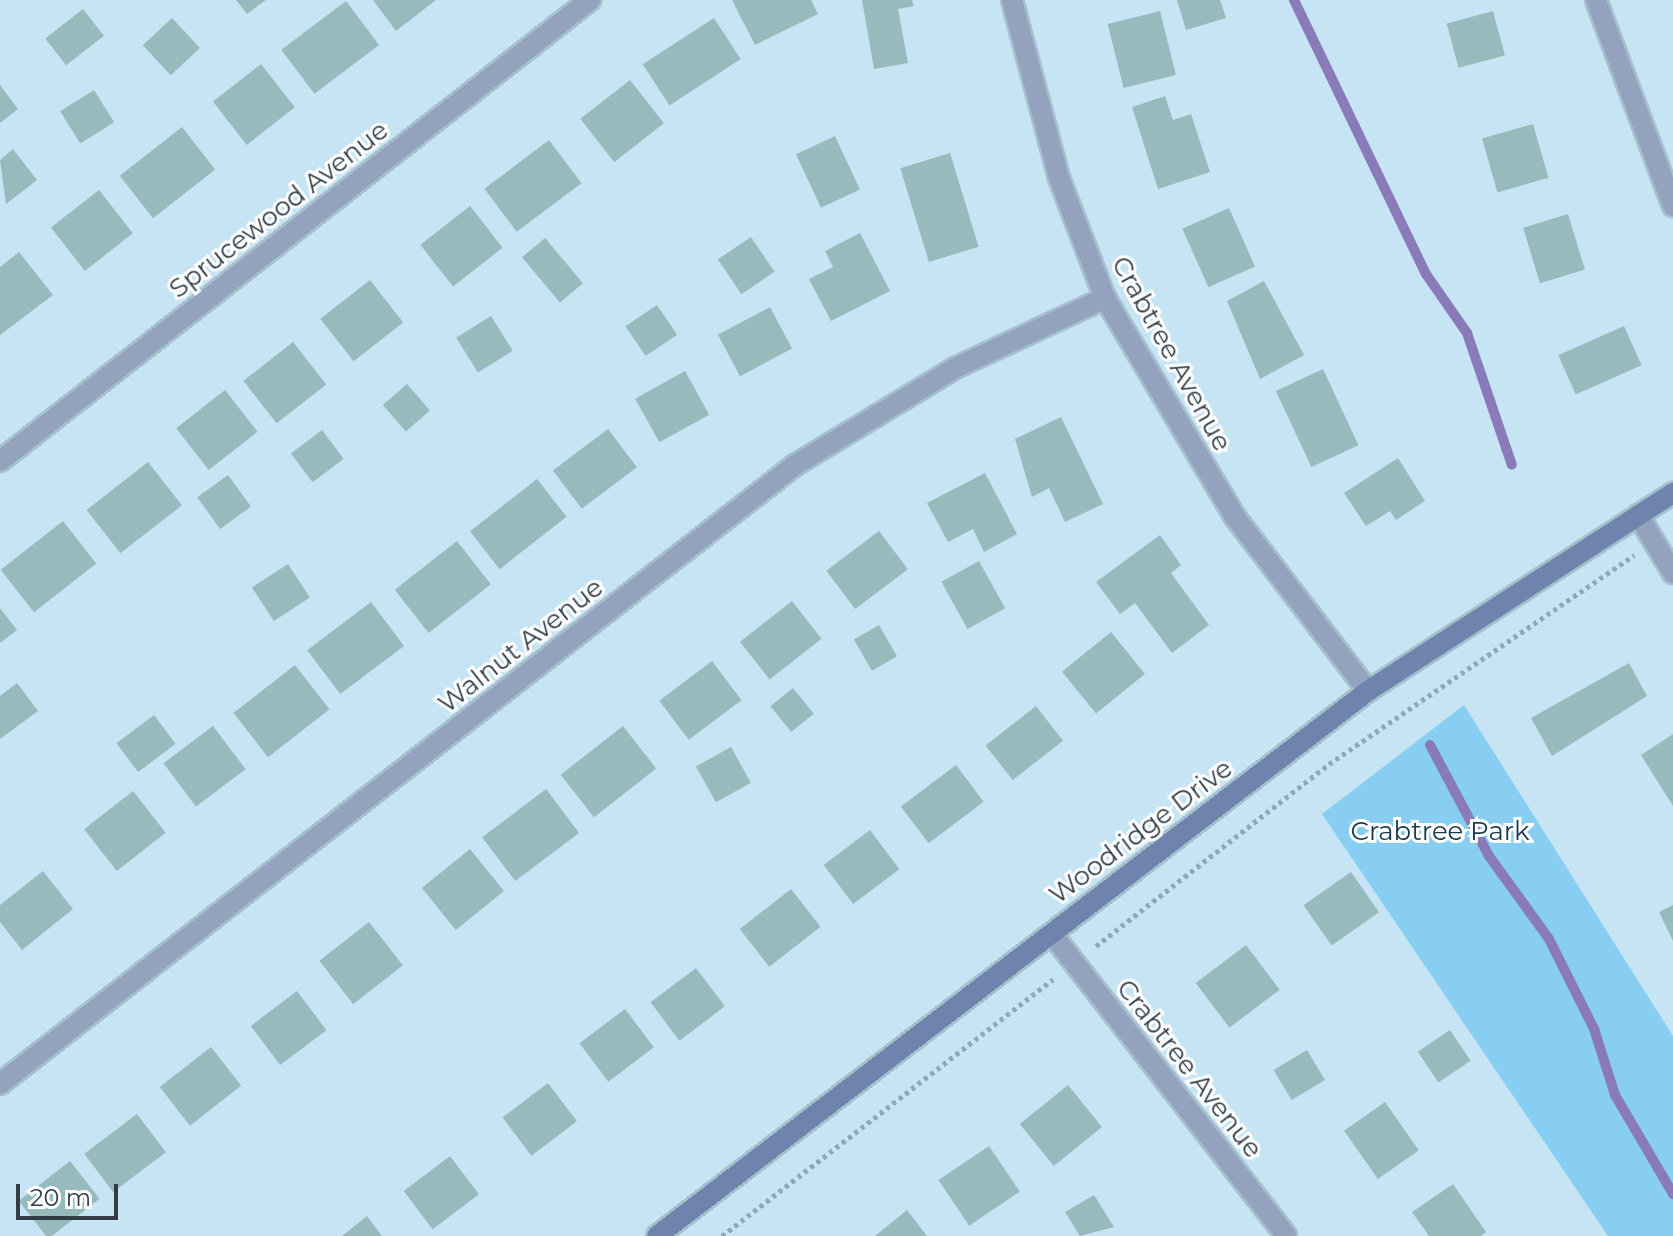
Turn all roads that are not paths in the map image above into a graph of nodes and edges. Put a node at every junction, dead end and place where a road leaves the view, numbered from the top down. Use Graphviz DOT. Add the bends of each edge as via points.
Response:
graph roads {
  1 [pos="590,0"];
  2 [pos="1012,0"];
  3 [pos="1596,0"];
  4 [pos="1673,206"];
  5 [pos="1105,298"];
  6 [pos="0,461"];
  7 [pos="1673,493"];
  8 [pos="1638,515"];
  9 [pos="1673,573"];
  10 [pos="1368,691"];
  11 [pos="1052,934"];
  12 [pos="0,1084"];
  13 [pos="657,1236"];
  14 [pos="1286,1236"];
  1 -- 6 [label="street, Sprucewood Avenue"];
  2 -- 5 [label="street, Crabtree Avenue" via="1055,165"];
  3 -- 4 [label="street"];
  5 -- 10 [label="street, Crabtree Avenue" via="1235,517"];
  5 -- 12 [label="street, Walnut Avenue" via="955,368 795,465"];
  7 -- 8 [label="street, Woodridge Drive"];
  8 -- 9 [label="street"];
  8 -- 10 [label="street, Woodridge Drive"];
  10 -- 11 [label="street, Woodridge Drive"];
  11 -- 13 [label="street, Woodridge Drive"];
  11 -- 14 [label="street, Crabtree Avenue"];
}
